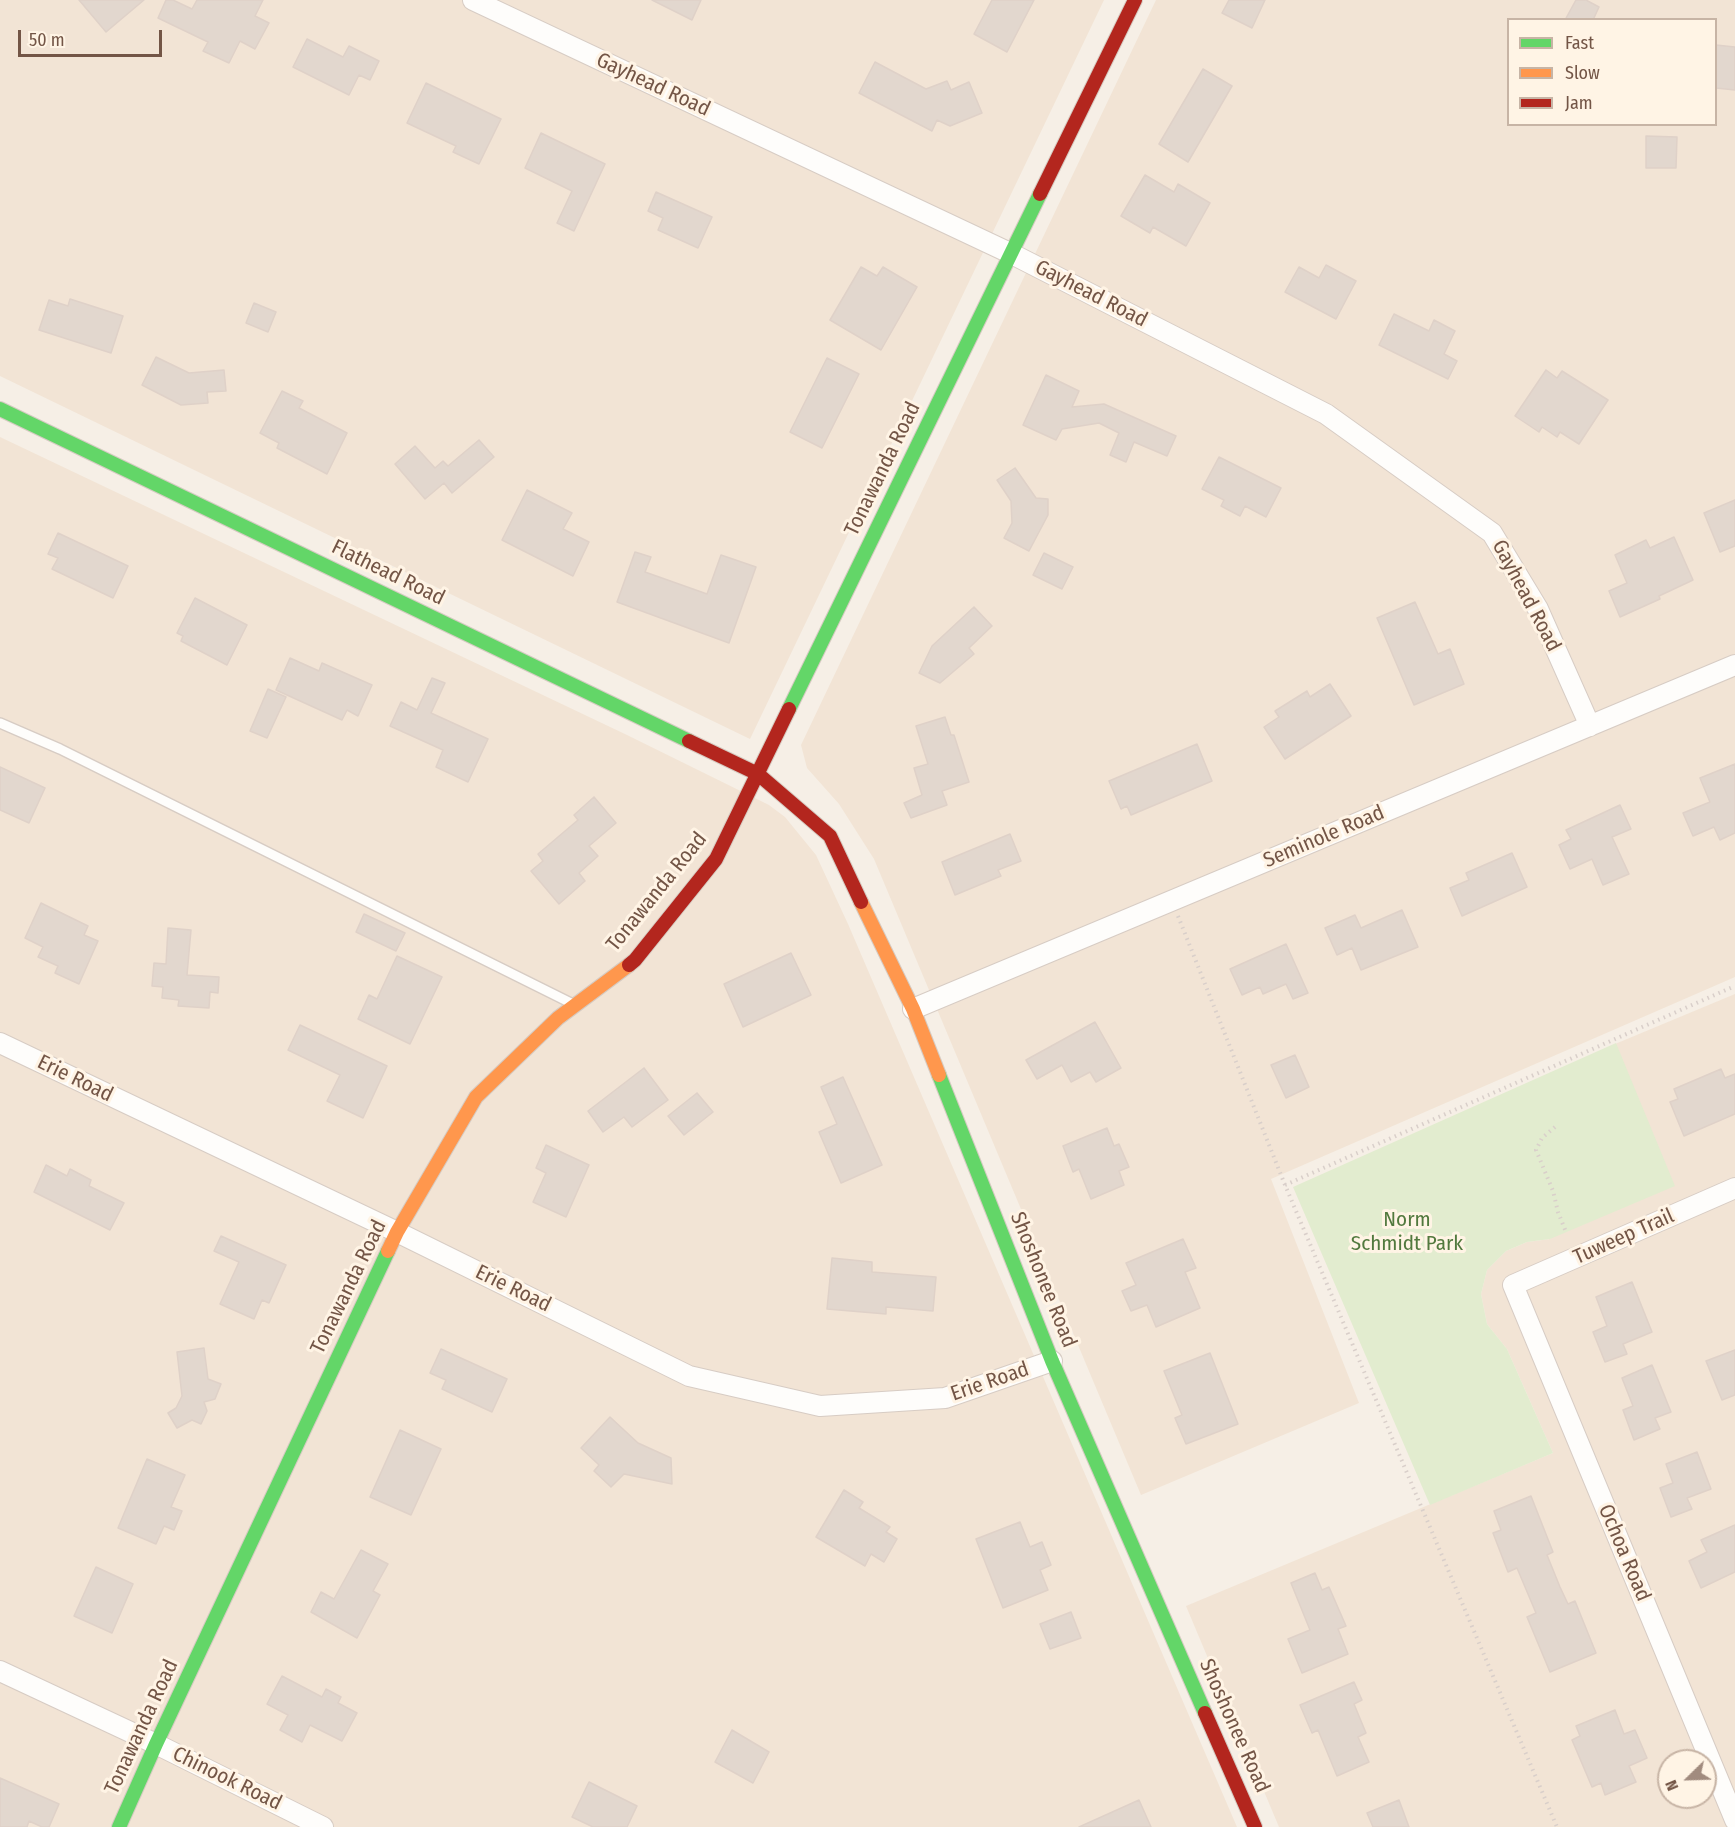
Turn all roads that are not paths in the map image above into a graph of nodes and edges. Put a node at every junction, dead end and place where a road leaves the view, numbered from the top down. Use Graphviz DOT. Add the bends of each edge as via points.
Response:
graph roads {
  1 [pos="473,0"];
  2 [pos="1131,3"];
  3 [pos="1012,254"];
  4 [pos="0,409"];
  5 [pos="1735,665"];
  6 [pos="0,723"];
  7 [pos="1590,726"];
  8 [pos="758,774"];
  9 [pos="575,1005"];
  10 [pos="913,1009"];
  11 [pos="0,1043"];
  12 [pos="1735,1188"];
  13 [pos="397,1232"];
  14 [pos="1513,1285"];
  15 [pos="1052,1360"];
  16 [pos="0,1671"];
  17 [pos="156,1744"];
  18 [pos="1735,1818"];
  19 [pos="119,1827"];
  20 [pos="323,1827"];
  21 [pos="1255,1827"];
  1 -- 3 [label="street, Gayhead Road"];
  2 -- 3 [label="street, Tonawanda Road"];
  3 -- 7 [label="street, Gayhead Road" via="1326,414 1492,532 1538,609"];
  3 -- 8 [label="street, Tonawanda Road"];
  4 -- 8 [label="street, Flathead Road"];
  5 -- 7 [label="street, Seminole Road"];
  6 -- 9 [label="lane" via="60,749"];
  7 -- 10 [label="street, Seminole Road"];
  8 -- 9 [label="street, Tonawanda Road" via="716,859 635,960"];
  8 -- 10 [label="street, Shoshonee Road" via="830,836"];
  9 -- 13 [label="street, Tonawanda Road" via="476,1097"];
  10 -- 15 [label="street, Shoshonee Road"];
  11 -- 13 [label="street, Erie Road"];
  12 -- 14 [label="street, Tuweep Trail"];
  13 -- 15 [label="street, Erie Road" via="689,1376 820,1406 945,1398"];
  13 -- 17 [label="street, Tonawanda Road"];
  14 -- 18 [label="street, Ochoa Road"];
  15 -- 21 [label="street, Shoshonee Road"];
  16 -- 17 [label="street, Chinook Road"];
  17 -- 19 [label="street, Tonawanda Road"];
  17 -- 20 [label="street, Chinook Road"];
}
